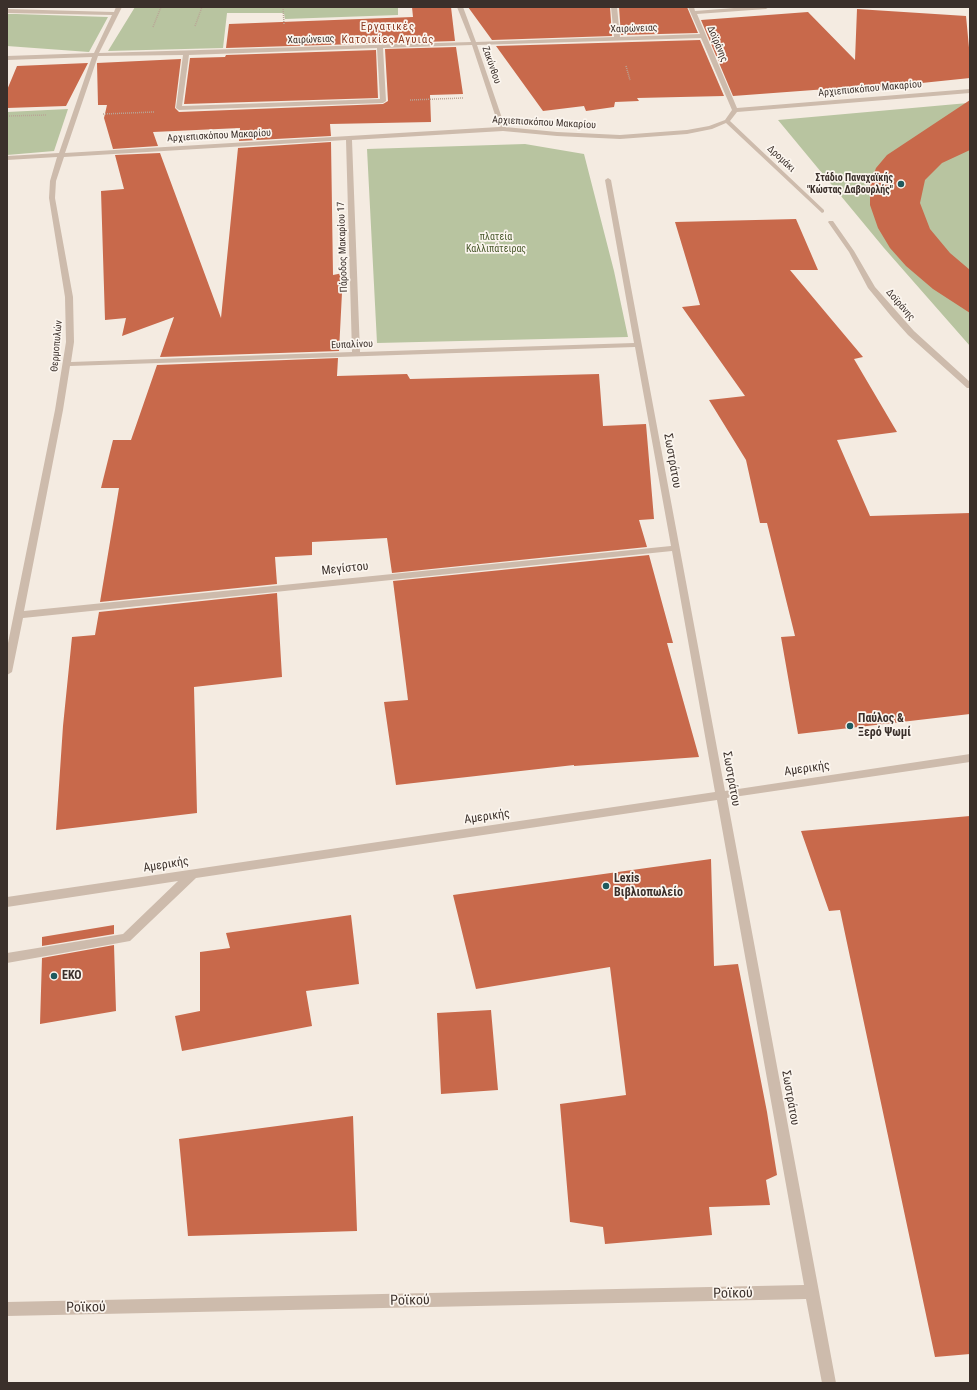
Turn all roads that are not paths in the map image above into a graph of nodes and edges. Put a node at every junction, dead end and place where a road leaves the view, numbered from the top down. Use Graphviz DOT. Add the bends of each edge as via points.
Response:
graph roads {
  1 [pos="119,7"];
  2 [pos="460,7"];
  3 [pos="614,7"];
  4 [pos="766,7"];
  5 [pos="692,10"];
  6 [pos="7,11"];
  7 [pos="116,14"];
  8 [pos="702,36"];
  9 [pos="617,38"];
  10 [pos="474,44"];
  11 [pos="380,47"];
  12 [pos="7,53"];
  13 [pos="186,53"];
  14 [pos="40,56"];
  15 [pos="95,56"];
  16 [pos="7,58"];
  17 [pos="970,91"];
  18 [pos="735,110"];
  19 [pos="726,121"];
  20 [pos="503,129"];
  21 [pos="349,138"];
  22 [pos="61,155"];
  23 [pos="7,158"];
  24 [pos="608,180"];
  25 [pos="822,211"];
  26 [pos="832,222"];
  27 [pos="638,345"];
  28 [pos="356,355"];
  29 [pos="66,364"];
  30 [pos="970,386"];
  31 [pos="675,548"];
  32 [pos="18,615"];
  33 [pos="9,647"];
  34 [pos="7,672"];
  35 [pos="970,758"];
  36 [pos="721,796"];
  37 [pos="193,874"];
  38 [pos="7,902"];
  39 [pos="7,958"];
  40 [pos="812,1292"];
  41 [pos="7,1309"];
  42 [pos="829,1383"];
  1 -- 7 [label="street, Θερμοπυλών"];
  2 -- 10 [label="street, Ζακύνθου"];
  3 -- 9 [label="street"];
  4 -- 5 [label="street"];
  5 -- 8 [label="street, Δοϊράνης"];
  6 -- 7 [label="street"];
  7 -- 15 [label="street, Θερμοπυλών"];
  8 -- 9 [label="street, Χαιρώνειας"];
  8 -- 18 [label="street, Δοϊράνης"];
  9 -- 10 [label="street, Χαιρώνειας"];
  10 -- 11 [label="street, Χαιρώνειας"];
  10 -- 20 [label="street, Ζακύνθου"];
  11 -- 13 [label="street, Χαιρώνειας"];
  11 -- 13 [label="street" via="383,100 179,108"];
  12 -- 14 [label="street, Χαιρώνειας"];
  13 -- 15 [label="street, Χαιρώνειας"];
  14 -- 15 [label="street, Χαιρώνειας"];
  14 -- 16 [label="street, Χαιρώνειας"];
  15 -- 22 [label="street, Θερμοπυλών"];
  17 -- 18 [label="street, Αρχιεπισκόπου Μακαρίου"];
  18 -- 19 [label="street, Αρχιεπισκόπου Μακαρίου"];
  19 -- 20 [label="street, Αρχιεπισκόπου Μακαρίου" via="710,128 688,132 620,136"];
  19 -- 25 [label="street, Δρομάκι"];
  20 -- 21 [label="street, Αρχιεπισκόπου Μακαρίου"];
  21 -- 22 [label="street, Αρχιεπισκόπου Μακαρίου"];
  21 -- 28 [label="street, Πάροδος Μακαρίου 17"];
  22 -- 23 [label="street, Αρχιεπισκόπου Μακαρίου"];
  22 -- 29 [label="street, Θερμοπυλών" via="53,181 52,198 69,297 70,342"];
  24 -- 27 [label="street, Σωστράτου"];
  26 -- 30 [label="street, Δοϊράνης" via="872,288 912,334"];
  27 -- 28 [label="street, Ευπαλίνου"];
  27 -- 31 [label="street, Σωστράτου"];
  28 -- 29 [label="street, Ευπαλίνου"];
  29 -- 32 [label="street, Θερμοπυλών"];
  31 -- 32 [label="street, Μεγίστου"];
  31 -- 36 [label="street, Σωστράτου"];
  32 -- 33 [label="street, Θερμοπυλών"];
  33 -- 34 [label="street, Θερμοπυλών"];
  35 -- 36 [label="street, Αμερικής"];
  36 -- 37 [label="street, Αμερικής"];
  36 -- 40 [label="street, Σωστράτου"];
  37 -- 38 [label="street, Αμερικής"];
  37 -- 39 [label="street" via="126,938"];
  40 -- 41 [label="street, Ροϊκού"];
  40 -- 42 [label="street, Σωστράτου"];
}
